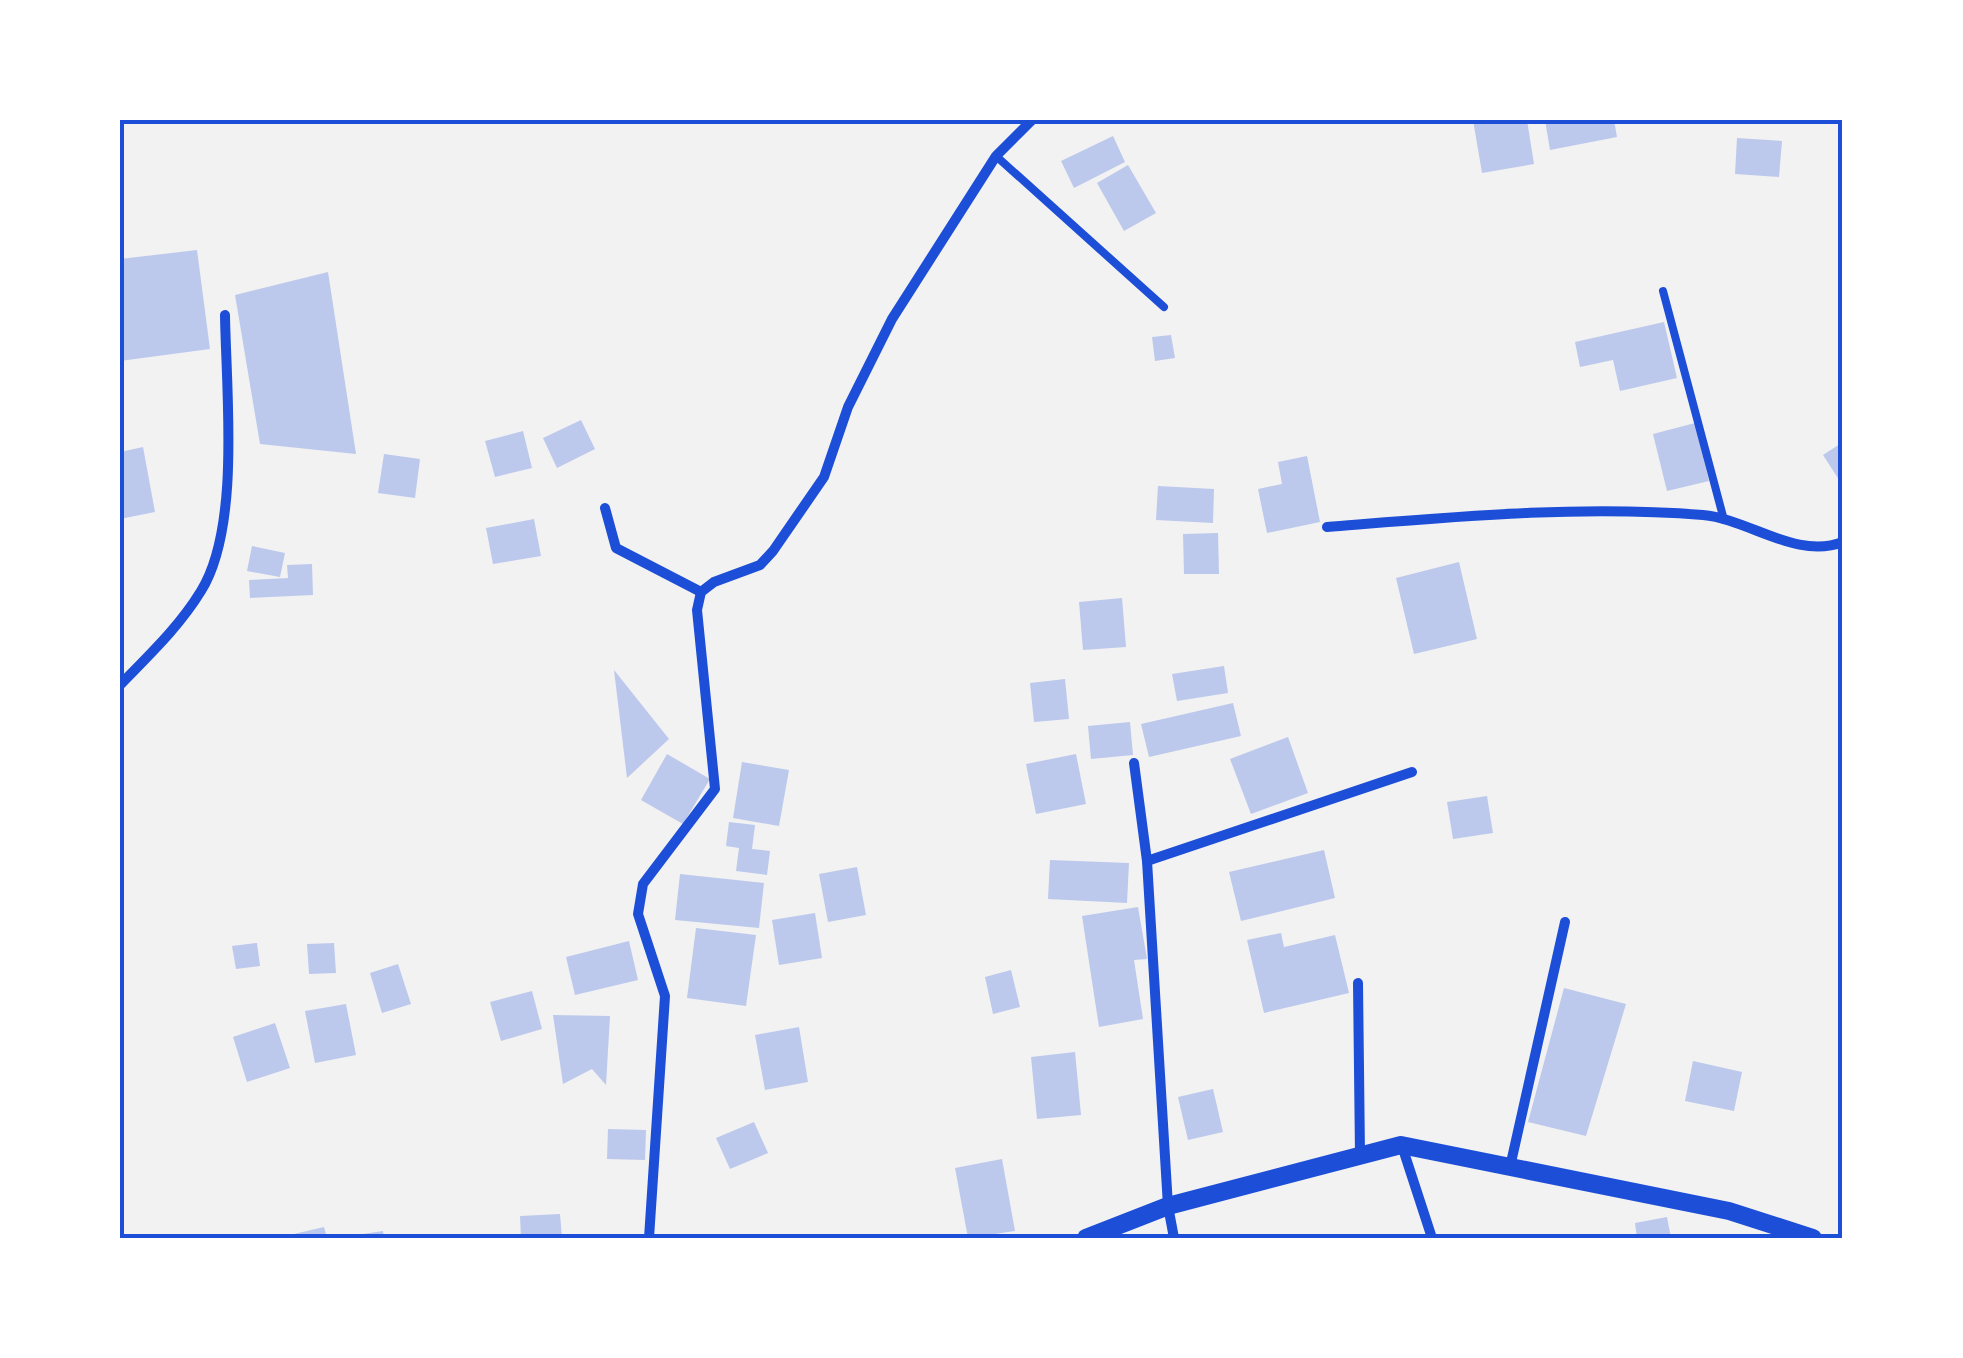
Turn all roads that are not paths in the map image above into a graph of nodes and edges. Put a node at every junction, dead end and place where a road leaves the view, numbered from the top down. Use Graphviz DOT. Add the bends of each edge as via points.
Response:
graph roads {
  1 [pos="1032,120"];
  2 [pos="996,156"];
  3 [pos="1663,291"];
  4 [pos="1164,307"];
  5 [pos="224,315"];
  6 [pos="606,508"];
  7 [pos="1724,520"];
  8 [pos="1327,527"];
  9 [pos="1843,542"];
  10 [pos="701,592"];
  11 [pos="120,685"];
  12 [pos="1134,763"];
  13 [pos="1412,772"];
  14 [pos="1147,861"];
  15 [pos="1564,922"];
  16 [pos="1358,982"];
  17 [pos="1401,1145"];
  18 [pos="1360,1155"];
  19 [pos="1510,1167"];
  20 [pos="1168,1206"];
  21 [pos="1757,1229"];
  22 [pos="649,1238"];
  23 [pos="1086,1238"];
  24 [pos="1174,1238"];
  25 [pos="1432,1238"];
  26 [pos="1814,1238"];
  1 -- 2 [label="street"];
  2 -- 4 [label="lane"];
  2 -- 10 [label="street" via="892,319 848,407 824,477 760,565"];
  3 -- 7 [label="lane"];
  5 -- 11 [label="street" via="222,532 204,588"];
  6 -- 10 [label="street" via="616,548"];
  7 -- 8 [label="street" via="1541,511"];
  7 -- 9 [label="street" via="1817,548"];
  10 -- 22 [label="street" via="697,610 715,789 643,884 638,914 665,996"];
  12 -- 14 [label="street"];
  13 -- 14 [label="street"];
  14 -- 20 [label="street"];
  15 -- 19 [label="street"];
  16 -- 18 [label="street"];
  17 -- 18 [label="street"];
  17 -- 19 [label="street"];
  17 -- 25 [label="street"];
  18 -- 20 [label="street"];
  19 -- 21 [label="street" via="1729,1212"];
  20 -- 23 [label="street"];
  20 -- 24 [label="street"];
  21 -- 26 [label="street"];
}
